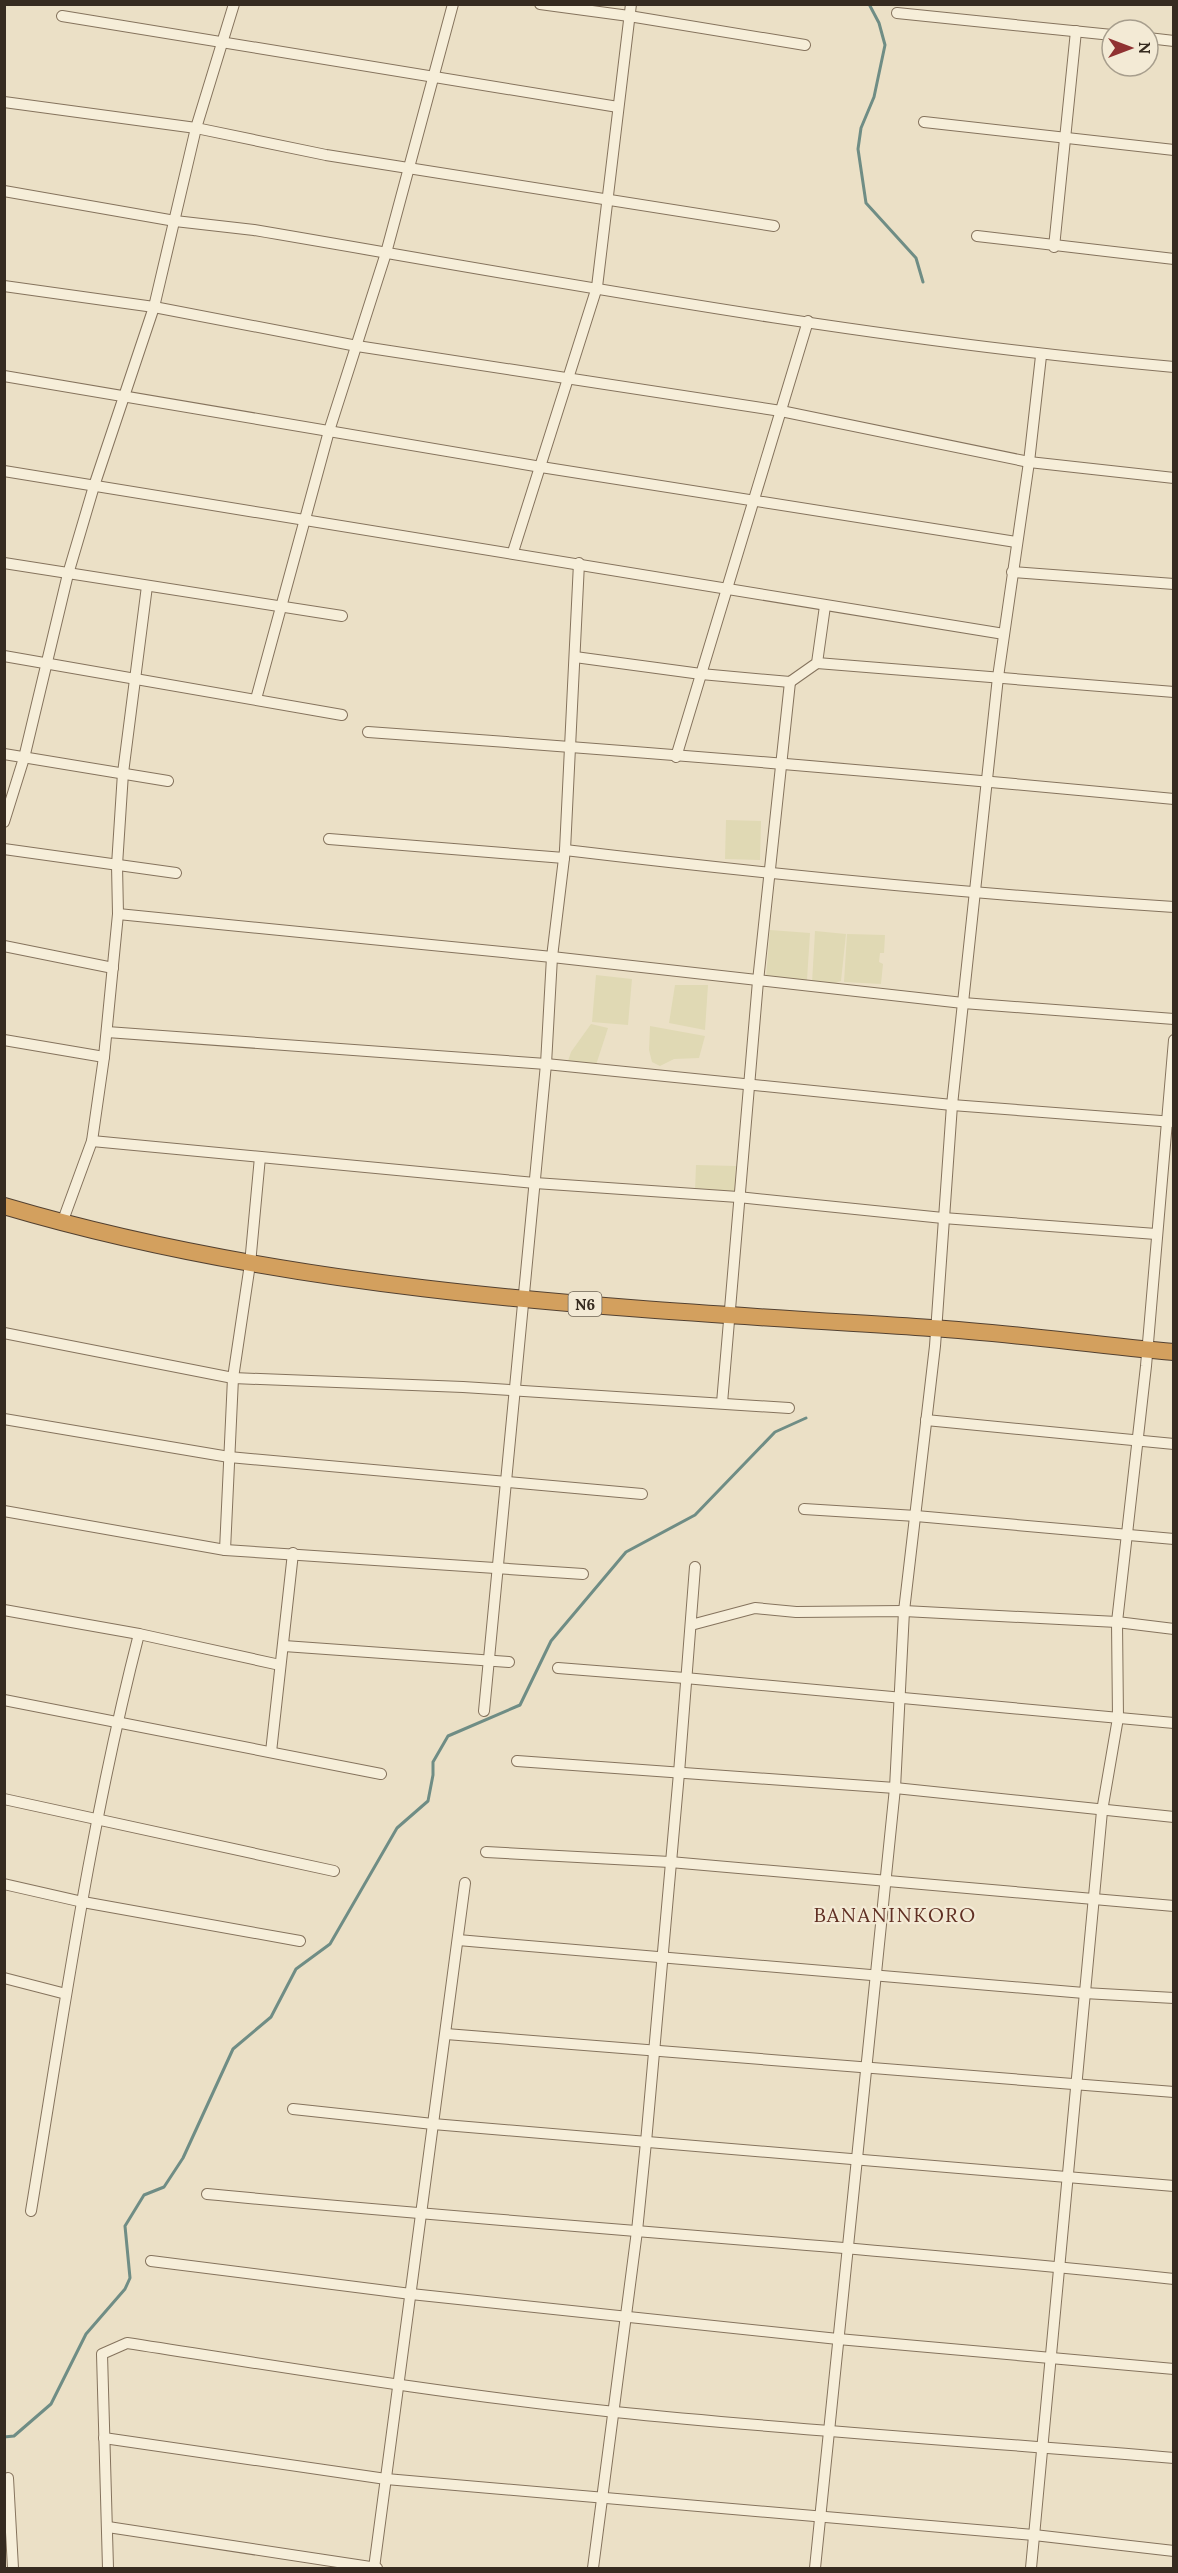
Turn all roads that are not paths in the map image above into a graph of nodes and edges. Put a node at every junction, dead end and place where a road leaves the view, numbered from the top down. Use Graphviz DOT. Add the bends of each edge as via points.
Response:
graph roads {
  1 [pos="234,4"];
  2 [pos="453,4"];
  3 [pos="540,4"];
  4 [pos="631,4"];
  5 [pos="897,13"];
  6 [pos="62,16"];
  7 [pos="629,16"];
  8 [pos="1076,31"];
  9 [pos="1100,33"];
  10 [pos="223,43"];
  11 [pos="805,45"];
  12 [pos="435,76"];
  13 [pos="4,102"];
  14 [pos="618,107"];
  15 [pos="924,122"];
  16 [pos="196,128"];
  17 [pos="1064,140"];
  18 [pos="1173,150"];
  19 [pos="407,167"];
  20 [pos="4,191"];
  21 [pos="607,199"];
  22 [pos="175,221"];
  23 [pos="774,226"];
  24 [pos="977,236"];
  25 [pos="1054,246"];
  26 [pos="386,253"];
  27 [pos="1173,259"];
  28 [pos="4,286"];
  29 [pos="597,287"];
  30 [pos="154,307"];
  31 [pos="808,321"];
  32 [pos="357,346"];
  33 [pos="1041,356"];
  34 [pos="1173,368"];
  35 [pos="4,376"];
  36 [pos="568,379"];
  37 [pos="124,396"];
  38 [pos="781,411"];
  39 [pos="329,431"];
  40 [pos="1029,462"];
  41 [pos="541,467"];
  42 [pos="4,471"];
  43 [pos="1173,478"];
  44 [pos="94,486"];
  45 [pos="754,501"];
  46 [pos="305,519"];
  47 [pos="1016,542"];
  48 [pos="513,552"];
  49 [pos="4,563"];
  50 [pos="579,563"];
  51 [pos="1012,572"];
  52 [pos="68,574"];
  53 [pos="1173,584"];
  54 [pos="147,586"];
  55 [pos="727,591"];
  56 [pos="825,606"];
  57 [pos="280,607"];
  58 [pos="342,616"];
  59 [pos="1004,634"];
  60 [pos="4,656"];
  61 [pos="575,657"];
  62 [pos="47,663"];
  63 [pos="817,663"];
  64 [pos="701,674"];
  65 [pos="998,677"];
  66 [pos="135,678"];
  67 [pos="790,682"];
  68 [pos="1173,692"];
  69 [pos="256,699"];
  70 [pos="342,715"];
  71 [pos="368,732"];
  72 [pos="570,746"];
  73 [pos="4,754"];
  74 [pos="676,757"];
  75 [pos="24,758"];
  76 [pos="781,762"];
  77 [pos="123,773"];
  78 [pos="168,781"];
  79 [pos="988,781"];
  80 [pos="1173,799"];
  81 [pos="4,822"];
  82 [pos="329,838"];
  83 [pos="4,849"];
  84 [pos="564,854"];
  85 [pos="117,866"];
  86 [pos="176,873"];
  87 [pos="769,874"];
  88 [pos="974,893"];
  89 [pos="1173,908"];
  90 [pos="118,914"];
  91 [pos="4,946"];
  92 [pos="552,957"];
  93 [pos="113,968"];
  94 [pos="758,981"];
  95 [pos="963,1003"];
  96 [pos="1173,1019"];
  97 [pos="107,1032"];
  98 [pos="4,1040"];
  99 [pos="1173,1040"];
  100 [pos="104,1057"];
  101 [pos="546,1064"];
  102 [pos="749,1083"];
  103 [pos="952,1105"];
  104 [pos="1170,1121"];
  105 [pos="92,1141"];
  106 [pos="260,1157"];
  107 [pos="535,1183"];
  108 [pos="738,1197"];
  109 [pos="4,1206"];
  110 [pos="943,1218"];
  111 [pos="62,1223"];
  112 [pos="1156,1234"];
  113 [pos="250,1264"];
  114 [pos="525,1299"];
  115 [pos="728,1316"];
  116 [pos="936,1328"];
  117 [pos="4,1333"];
  118 [pos="1147,1350"];
  119 [pos="1173,1352"];
  120 [pos="233,1378"];
  121 [pos="514,1390"];
  122 [pos="722,1403"];
  123 [pos="789,1408"];
  124 [pos="4,1419"];
  125 [pos="926,1420"];
  126 [pos="1137,1440"];
  127 [pos="1173,1444"];
  128 [pos="229,1457"];
  129 [pos="505,1482"];
  130 [pos="642,1494"];
  131 [pos="804,1509"];
  132 [pos="4,1511"];
  133 [pos="916,1516"];
  134 [pos="1127,1535"];
  135 [pos="1173,1539"];
  136 [pos="225,1550"];
  137 [pos="293,1553"];
  138 [pos="496,1567"];
  139 [pos="695,1567"];
  140 [pos="583,1574"];
  141 [pos="4,1610"];
  142 [pos="904,1611"];
  143 [pos="1117,1622"];
  144 [pos="691,1625"];
  145 [pos="1173,1629"];
  146 [pos="140,1634"];
  147 [pos="284,1646"];
  148 [pos="489,1661"];
  149 [pos="509,1662"];
  150 [pos="280,1665"];
  151 [pos="558,1668"];
  152 [pos="685,1678"];
  153 [pos="901,1698"];
  154 [pos="4,1701"];
  155 [pos="484,1712"];
  156 [pos="1118,1718"];
  157 [pos="116,1723"];
  158 [pos="1173,1723"];
  159 [pos="271,1752"];
  160 [pos="517,1761"];
  161 [pos="679,1773"];
  162 [pos="381,1774"];
  163 [pos="895,1788"];
  164 [pos="4,1799"];
  165 [pos="1102,1811"];
  166 [pos="1173,1817"];
  167 [pos="96,1818"];
  168 [pos="486,1852"];
  169 [pos="670,1862"];
  170 [pos="334,1871"];
  171 [pos="886,1881"];
  172 [pos="465,1883"];
  173 [pos="4,1884"];
  174 [pos="1093,1899"];
  175 [pos="83,1902"];
  176 [pos="1173,1906"];
  177 [pos="458,1940"];
  178 [pos="300,1941"];
  179 [pos="662,1956"];
  180 [pos="876,1974"];
  181 [pos="4,1978"];
  182 [pos="1084,1993"];
  183 [pos="66,1994"];
  184 [pos="1173,1998"];
  185 [pos="446,2034"];
  186 [pos="653,2051"];
  187 [pos="866,2068"];
  188 [pos="1075,2083"];
  189 [pos="1173,2092"];
  190 [pos="293,2109"];
  191 [pos="434,2124"];
  192 [pos="646,2142"];
  193 [pos="857,2160"];
  194 [pos="1067,2178"];
  195 [pos="1173,2186"];
  196 [pos="207,2194"];
  197 [pos="31,2211"];
  198 [pos="420,2215"];
  199 [pos="637,2231"];
  200 [pos="849,2247"];
  201 [pos="151,2261"];
  202 [pos="1061,2267"];
  203 [pos="1173,2279"];
  204 [pos="411,2294"];
  205 [pos="626,2317"];
  206 [pos="838,2339"];
  207 [pos="1051,2357"];
  208 [pos="1173,2369"];
  209 [pos="399,2385"];
  210 [pos="614,2412"];
  211 [pos="829,2432"];
  212 [pos="104,2438"];
  213 [pos="1042,2447"];
  214 [pos="1173,2458"];
  215 [pos="8,2478"];
  216 [pos="386,2479"];
  217 [pos="602,2498"];
  218 [pos="820,2516"];
  219 [pos="108,2528"];
  220 [pos="1034,2535"];
  221 [pos="1173,2551"];
  222 [pos="14,2568"];
  223 [pos="108,2568"];
  224 [pos="375,2568"];
  225 [pos="593,2568"];
  226 [pos="815,2568"];
  227 [pos="1031,2568"];
  1 -- 10 [label="street"];
  2 -- 12 [label="street"];
  3 -- 7 [label="street"];
  4 -- 7 [label="street"];
  5 -- 8 [label="street"];
  6 -- 10 [label="street"];
  7 -- 11 [label="street"];
  7 -- 14 [label="street"];
  8 -- 9 [label="street"];
  8 -- 17 [label="street"];
  10 -- 12 [label="street"];
  10 -- 16 [label="street"];
  12 -- 14 [label="street"];
  12 -- 19 [label="street"];
  13 -- 16 [label="street"];
  14 -- 21 [label="street"];
  15 -- 17 [label="street"];
  16 -- 19 [label="street"];
  16 -- 22 [label="street"];
  17 -- 18 [label="street"];
  17 -- 25 [label="street"];
  19 -- 21 [label="street"];
  19 -- 26 [label="street"];
  20 -- 22 [label="street"];
  21 -- 23 [label="street"];
  21 -- 29 [label="street"];
  22 -- 26 [label="street"];
  22 -- 30 [label="street"];
  24 -- 25 [label="street"];
  25 -- 27 [label="street"];
  26 -- 29 [label="street"];
  26 -- 32 [label="street"];
  28 -- 30 [label="street"];
  29 -- 31 [label="street"];
  29 -- 36 [label="street"];
  30 -- 32 [label="street"];
  30 -- 37 [label="street"];
  31 -- 33 [label="street"];
  31 -- 38 [label="street"];
  32 -- 36 [label="street"];
  32 -- 39 [label="street"];
  33 -- 34 [label="street"];
  33 -- 40 [label="street"];
  35 -- 37 [label="street"];
  36 -- 38 [label="street"];
  36 -- 41 [label="street"];
  37 -- 39 [label="street"];
  37 -- 44 [label="street"];
  38 -- 40 [label="street"];
  38 -- 45 [label="street"];
  39 -- 41 [label="street"];
  39 -- 46 [label="street"];
  40 -- 43 [label="street"];
  40 -- 47 [label="street"];
  41 -- 45 [label="street"];
  41 -- 48 [label="street"];
  42 -- 44 [label="street"];
  44 -- 46 [label="street"];
  44 -- 52 [label="street"];
  45 -- 47 [label="street"];
  45 -- 55 [label="street"];
  46 -- 48 [label="street"];
  46 -- 57 [label="street"];
  47 -- 51 [label="street"];
  48 -- 50 [label="street"];
  49 -- 52 [label="street"];
  50 -- 55 [label="street"];
  50 -- 61 [label="street"];
  51 -- 53 [label="street"];
  51 -- 59 [label="street"];
  52 -- 54 [label="street"];
  52 -- 62 [label="street"];
  54 -- 57 [label="street"];
  54 -- 66 [label="street"];
  55 -- 56 [label="street"];
  55 -- 64 [label="street"];
  56 -- 59 [label="street"];
  56 -- 63 [label="street"];
  57 -- 58 [label="street"];
  57 -- 69 [label="street"];
  59 -- 65 [label="street"];
  60 -- 62 [label="street"];
  61 -- 64 [label="street"];
  61 -- 72 [label="street"];
  62 -- 66 [label="street"];
  62 -- 75 [label="street"];
  63 -- 65 [label="street"];
  63 -- 67 [label="street"];
  64 -- 67 [label="street"];
  64 -- 74 [label="street"];
  65 -- 68 [label="street"];
  65 -- 79 [label="street"];
  66 -- 69 [label="street"];
  66 -- 77 [label="street"];
  67 -- 76 [label="street"];
  69 -- 70 [label="street"];
  71 -- 72 [label="street"];
  72 -- 74 [label="street"];
  72 -- 84 [label="street"];
  73 -- 75 [label="street"];
  74 -- 76 [label="street"];
  75 -- 77 [label="street"];
  75 -- 81 [label="street"];
  76 -- 79 [label="street"];
  76 -- 87 [label="street"];
  77 -- 78 [label="street"];
  77 -- 85 [label="street"];
  79 -- 80 [label="street"];
  79 -- 88 [label="street"];
  82 -- 84 [label="street"];
  83 -- 85 [label="street"];
  84 -- 87 [label="street"];
  84 -- 92 [label="street"];
  85 -- 86 [label="street"];
  85 -- 90 [label="street"];
  87 -- 88 [label="street"];
  87 -- 94 [label="street"];
  88 -- 89 [label="street"];
  88 -- 95 [label="street"];
  90 -- 92 [label="street"];
  90 -- 93 [label="street"];
  91 -- 93 [label="street"];
  92 -- 94 [label="street"];
  92 -- 101 [label="street"];
  93 -- 97 [label="street"];
  94 -- 95 [label="street"];
  94 -- 102 [label="street"];
  95 -- 96 [label="street"];
  95 -- 103 [label="street"];
  97 -- 100 [label="street"];
  97 -- 101 [label="street"];
  98 -- 100 [label="street"];
  99 -- 104 [label="street"];
  100 -- 105 [label="street"];
  101 -- 102 [label="street"];
  101 -- 107 [label="street"];
  102 -- 103 [label="street"];
  102 -- 108 [label="street"];
  103 -- 104 [label="street"];
  103 -- 110 [label="street"];
  104 -- 112 [label="street"];
  105 -- 106 [label="street"];
  105 -- 111 [label="street"];
  106 -- 107 [label="street"];
  106 -- 113 [label="street"];
  107 -- 108 [label="street"];
  107 -- 114 [label="street"];
  108 -- 110 [label="street"];
  108 -- 115 [label="street"];
  109 -- 111 [label="highway, N6"];
  110 -- 112 [label="street"];
  110 -- 116 [label="street"];
  111 -- 113 [label="highway, N6"];
  112 -- 118 [label="street"];
  113 -- 114 [label="highway, N6"];
  113 -- 120 [label="street"];
  114 -- 115 [label="highway, N6"];
  114 -- 121 [label="street"];
  115 -- 116 [label="highway, N6"];
  115 -- 122 [label="street"];
  116 -- 118 [label="highway, N6"];
  116 -- 125 [label="street"];
  117 -- 120 [label="street"];
  118 -- 119 [label="highway, N6"];
  118 -- 126 [label="street"];
  120 -- 121 [label="street"];
  120 -- 128 [label="street"];
  121 -- 122 [label="street"];
  121 -- 129 [label="street"];
  122 -- 123 [label="street"];
  124 -- 128 [label="street"];
  125 -- 126 [label="street"];
  125 -- 133 [label="street"];
  126 -- 127 [label="street"];
  126 -- 134 [label="street"];
  128 -- 129 [label="street"];
  128 -- 136 [label="street"];
  129 -- 130 [label="street"];
  129 -- 138 [label="street"];
  131 -- 133 [label="street"];
  132 -- 136 [label="street"];
  133 -- 134 [label="street"];
  133 -- 142 [label="street"];
  134 -- 135 [label="street"];
  134 -- 143 [label="street"];
  136 -- 137 [label="street"];
  137 -- 138 [label="street"];
  137 -- 147 [label="street"];
  138 -- 140 [label="street"];
  138 -- 148 [label="street"];
  139 -- 144 [label="street"];
  141 -- 146 [label="street"];
  142 -- 143 [label="street"];
  142 -- 144 [label="street" via="796,1612 755,1608"];
  142 -- 153 [label="street"];
  143 -- 145 [label="street"];
  143 -- 156 [label="street"];
  144 -- 152 [label="street"];
  146 -- 150 [label="street"];
  146 -- 157 [label="street"];
  147 -- 148 [label="street"];
  147 -- 150 [label="street"];
  148 -- 149 [label="street"];
  148 -- 155 [label="street"];
  150 -- 159 [label="street"];
  151 -- 152 [label="street"];
  152 -- 153 [label="street"];
  152 -- 161 [label="street"];
  153 -- 156 [label="street"];
  153 -- 163 [label="street"];
  154 -- 157 [label="street"];
  156 -- 158 [label="street"];
  156 -- 165 [label="street"];
  157 -- 159 [label="street"];
  157 -- 167 [label="street"];
  159 -- 162 [label="street"];
  160 -- 161 [label="street"];
  161 -- 163 [label="street"];
  161 -- 169 [label="street"];
  163 -- 165 [label="street"];
  163 -- 171 [label="street"];
  164 -- 167 [label="street"];
  165 -- 166 [label="street"];
  165 -- 174 [label="street"];
  167 -- 170 [label="street"];
  167 -- 175 [label="street"];
  168 -- 169 [label="street"];
  169 -- 171 [label="street"];
  169 -- 179 [label="street"];
  171 -- 174 [label="street"];
  171 -- 180 [label="street"];
  172 -- 177 [label="street"];
  173 -- 175 [label="street"];
  174 -- 176 [label="street"];
  174 -- 182 [label="street"];
  175 -- 178 [label="street"];
  175 -- 183 [label="street"];
  177 -- 179 [label="street"];
  177 -- 185 [label="street"];
  179 -- 180 [label="street"];
  179 -- 186 [label="street"];
  180 -- 182 [label="street"];
  180 -- 187 [label="street"];
  181 -- 183 [label="street"];
  182 -- 184 [label="street"];
  182 -- 188 [label="street"];
  183 -- 197 [label="street"];
  185 -- 186 [label="street"];
  185 -- 191 [label="street"];
  186 -- 187 [label="street"];
  186 -- 192 [label="street"];
  187 -- 188 [label="street"];
  187 -- 193 [label="street"];
  188 -- 189 [label="street"];
  188 -- 194 [label="street"];
  190 -- 191 [label="street"];
  191 -- 192 [label="street"];
  191 -- 198 [label="street"];
  192 -- 193 [label="street"];
  192 -- 199 [label="street"];
  193 -- 194 [label="street"];
  193 -- 200 [label="street"];
  194 -- 195 [label="street"];
  194 -- 202 [label="street"];
  196 -- 198 [label="street"];
  198 -- 199 [label="street"];
  198 -- 204 [label="street"];
  199 -- 200 [label="street"];
  199 -- 205 [label="street"];
  200 -- 202 [label="street"];
  200 -- 206 [label="street"];
  201 -- 204 [label="street"];
  202 -- 203 [label="street"];
  202 -- 207 [label="street"];
  204 -- 205 [label="street"];
  204 -- 209 [label="street"];
  205 -- 206 [label="street"];
  205 -- 210 [label="street"];
  206 -- 207 [label="street"];
  206 -- 211 [label="street"];
  207 -- 208 [label="street"];
  207 -- 213 [label="street"];
  209 -- 210 [label="street"];
  209 -- 212 [label="street" via="127,2343 102,2354"];
  209 -- 216 [label="street"];
  210 -- 211 [label="street"];
  210 -- 217 [label="street"];
  211 -- 213 [label="street"];
  211 -- 218 [label="street"];
  212 -- 216 [label="street"];
  212 -- 219 [label="street"];
  213 -- 214 [label="street"];
  213 -- 220 [label="street"];
  215 -- 222 [label="street"];
  216 -- 217 [label="street"];
  216 -- 224 [label="street"];
  217 -- 218 [label="street"];
  217 -- 225 [label="street"];
  218 -- 220 [label="street"];
  218 -- 226 [label="street"];
  219 -- 223 [label="street"];
  219 -- 224 [label="street"];
  220 -- 221 [label="street"];
  220 -- 227 [label="street"];
}
